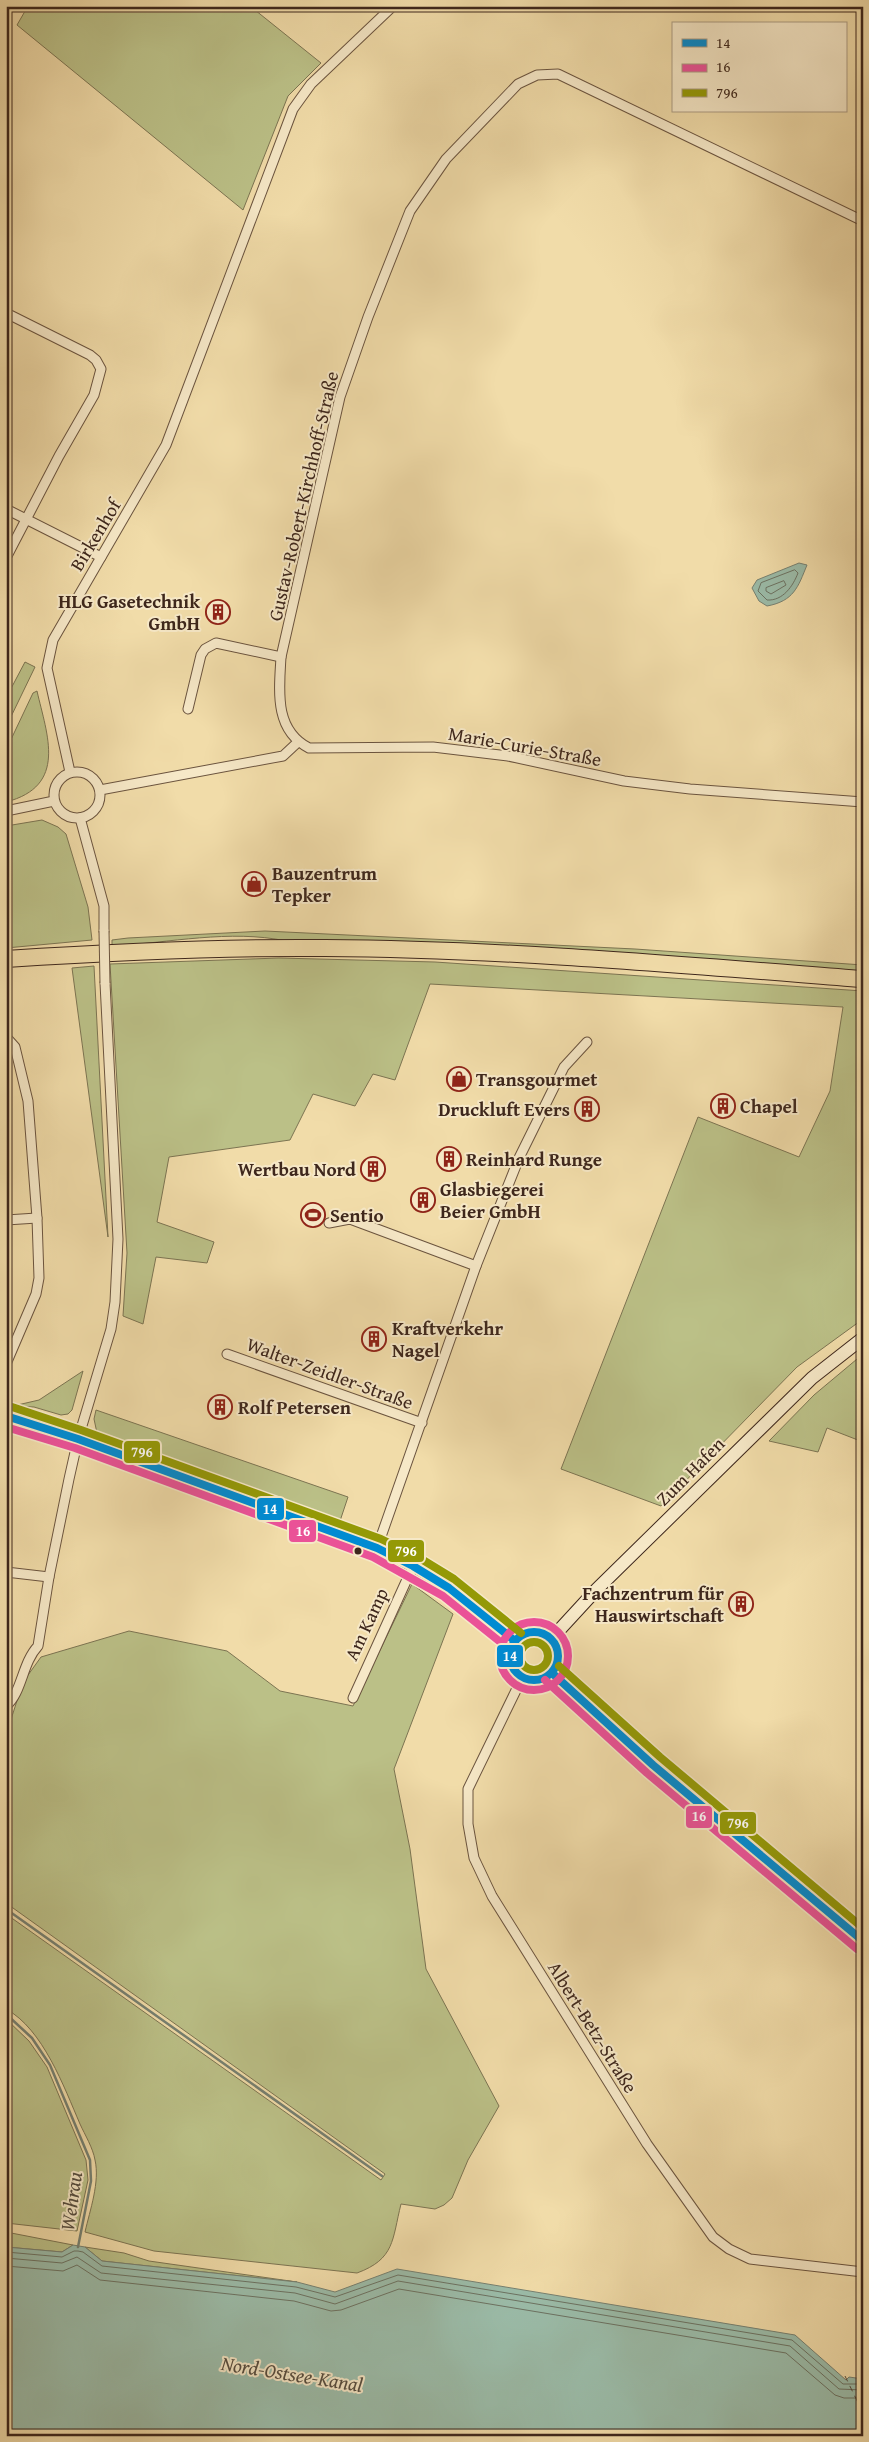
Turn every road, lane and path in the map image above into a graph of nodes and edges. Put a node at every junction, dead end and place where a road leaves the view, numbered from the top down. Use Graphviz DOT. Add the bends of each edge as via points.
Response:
graph roads {
  1 [pos="393,6"];
  2 [pos="863,221"];
  3 [pos="6,313"];
  4 [pos="6,509"];
  5 [pos="27,519"];
  6 [pos="101,557"];
  7 [pos="6,558"];
  8 [pos="281,657"];
  9 [pos="188,709"];
  10 [pos="298,742"];
  11 [pos="70,772"];
  12 [pos="100,790"];
  13 [pos="54,801"];
  14 [pos="863,802"];
  15 [pos="6,811"];
  16 [pos="80,818"];
  17 [pos="6,959"];
  18 [pos="863,981"];
  19 [pos="6,1037"];
  20 [pos="587,1042"];
  21 [pos="37,1218"];
  22 [pos="6,1220"];
  23 [pos="328,1223"];
  24 [pos="476,1266"];
  25 [pos="863,1338"];
  26 [pos="227,1354"];
  27 [pos="6,1364"];
  28 [pos="6,1416"];
  29 [pos="422,1423"];
  30 [pos="78,1439"];
  31 [pos="377,1548"];
  32 [pos="413,1566"];
  33 [pos="6,1572"];
  34 [pos="49,1577"];
  35 [pos="551,1639"];
  36 [pos="515,1641"];
  37 [pos="552,1673"];
  38 [pos="522,1678"];
  39 [pos="353,1698"];
  40 [pos="6,1706"];
  41 [pos="863,1941"];
  42 [pos="863,2272"];
  1 -- 6 [label="street, Birkenhof" via="311,84 292,109 166,445"];
  2 -- 8 [label="street, Gustav-Robert-Kirchhoff-Straße" via="558,74 538,75 518,84 446,160 410,211 340,397"];
  3 -- 5 [label="street" via="90,355 101,369 94,395"];
  4 -- 5 [label="street"];
  5 -- 6 [label="street"];
  5 -- 7 [label="street"];
  6 -- 11 [label="street, Birkenhof" via="59,628 48,659 49,679"];
  8 -- 9 [label="street" via="216,643 205,649"];
  8 -- 10 [label="street, Gustav-Robert-Kirchhoff-Straße" via="278,697 284,723"];
  10 -- 12 [label="street" via="282,756"];
  10 -- 14 [label="street, Marie-Curie-Straße" via="310,748 327,749 433,747 508,756 634,782"];
  11 -- 12 [label="street" via="87,773"];
  11 -- 13 [label="street" via="57,782"];
  12 -- 16 [label="street" via="99,804 94,811"];
  13 -- 15 [label="street"];
  13 -- 16 [label="street" via="67,816"];
  16 -- 30 [label="street, bridge" via="104,906 118,1269 110,1329"];
  17 -- 18 [label="highway" via="210,949 344,948 604,960"];
  19 -- 21 [label="street" via="15,1047 28,1101"];
  20 -- 24 [label="street, Walter-Zeidler-Straße" via="564,1067 551,1092 519,1158"];
  21 -- 22 [label="street"];
  21 -- 27 [label="street" via="39,1278 36,1294"];
  23 -- 24 [label="street" via="350,1219"];
  24 -- 29 [label="street, Walter-Zeidler-Straße"];
  25 -- 35 [label="main road, Zum Hafen" via="812,1378 597,1589"];
  26 -- 29 [label="street, Walter-Zeidler-Straße"];
  28 -- 30 [label="main road"];
  29 -- 31 [label="street, Walter-Zeidler-Straße"];
  30 -- 31 [label="main road"];
  30 -- 34 [label="street"];
  31 -- 32 [label="main road"];
  32 -- 36 [label="main road" via="449,1588"];
  32 -- 39 [label="street, Am Kamp"];
  33 -- 34 [label="street"];
  34 -- 40 [label="street" via="38,1646 26,1665 13,1700"];
  35 -- 36 [label="main road" via="544,1634 529,1632"];
  35 -- 37 [label="main road" via="558,1651 558,1661"];
  36 -- 38 [label="main road" via="511,1648 511,1664"];
  37 -- 38 [label="main road" via="536,1680"];
  37 -- 41 [label="main road" via="653,1765"];
  38 -- 42 [label="street, Albert-Betz-Straße" via="468,1789 468,1824 474,1858 492,1896 647,2144 712,2237 750,2259"];
}
